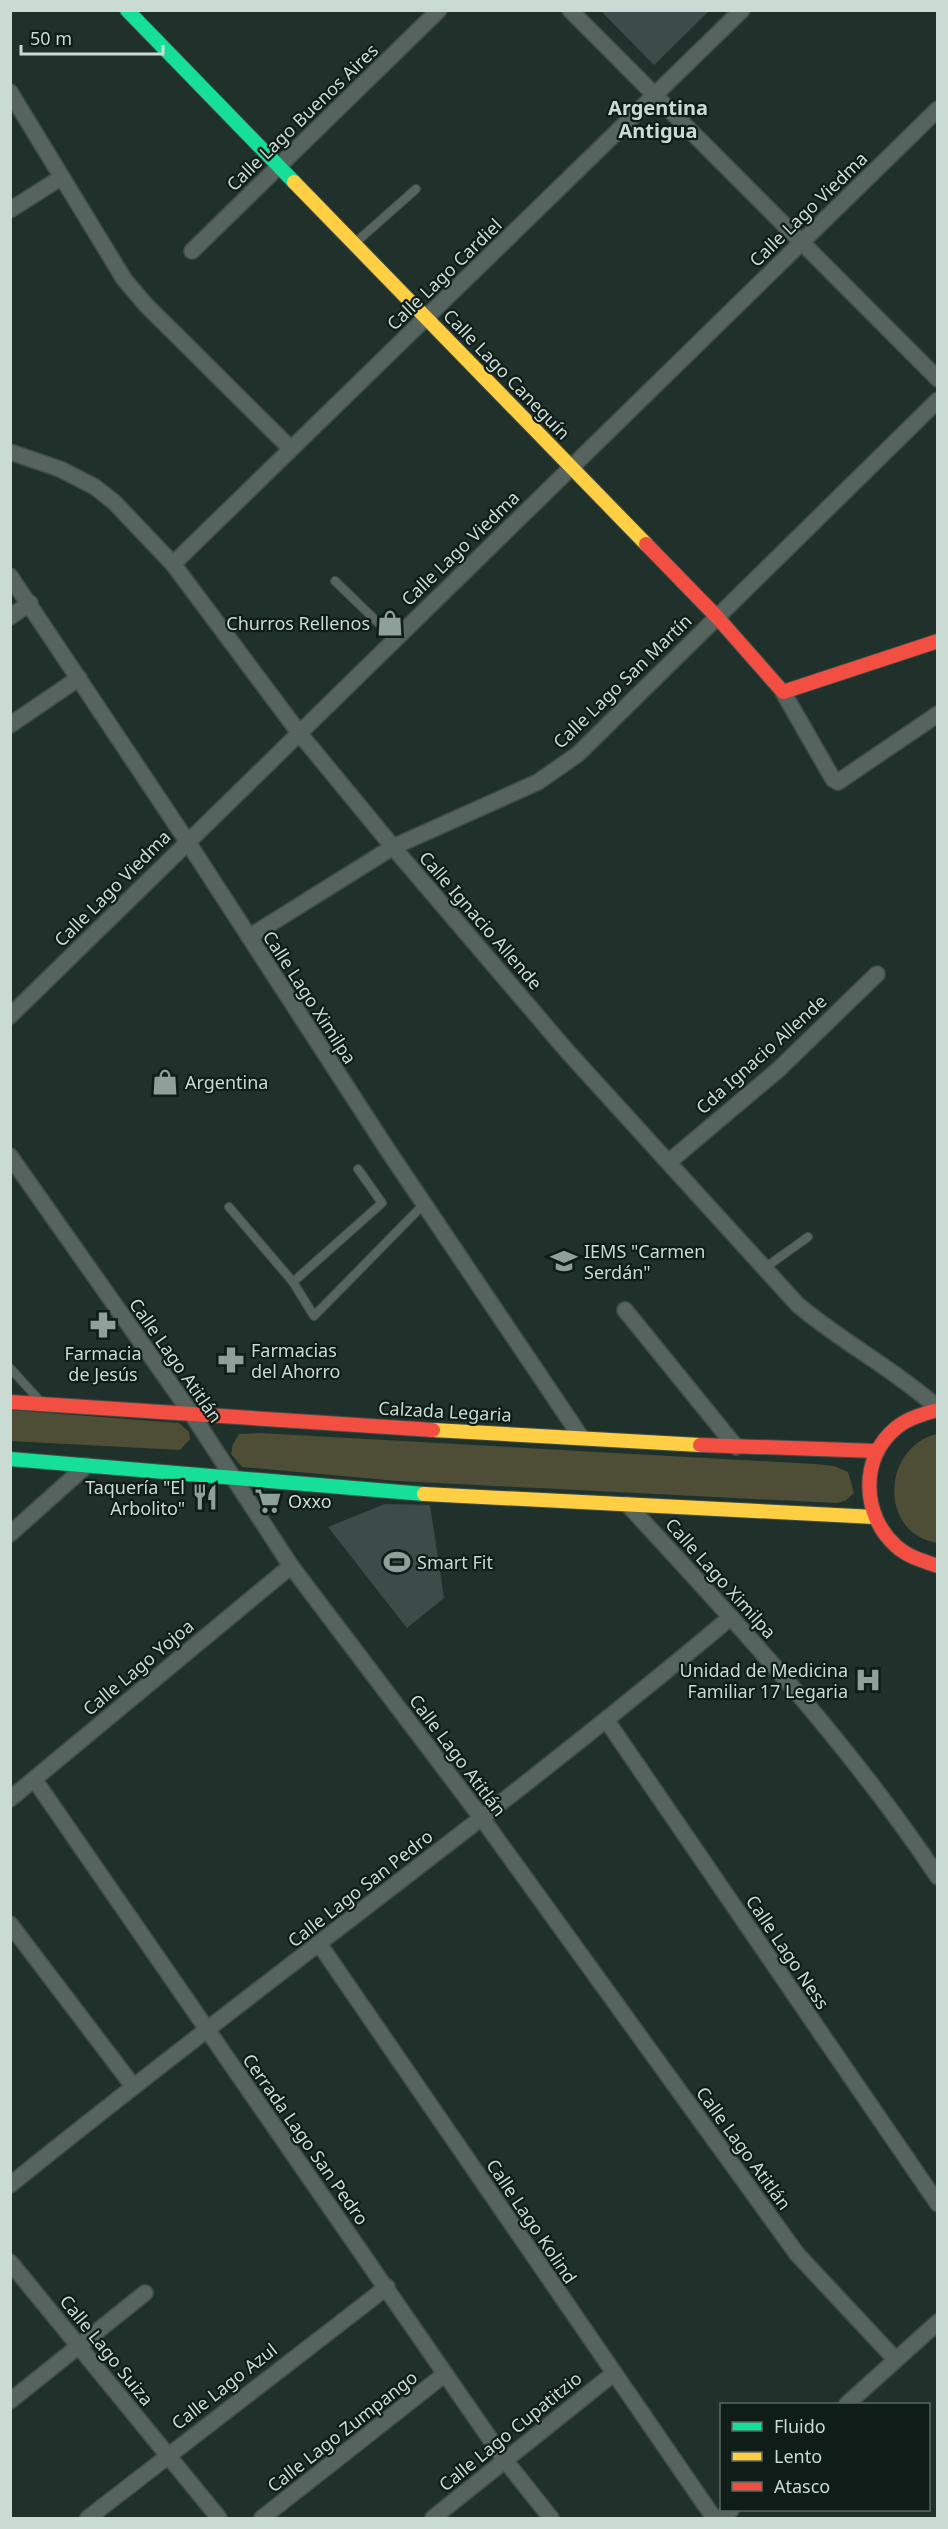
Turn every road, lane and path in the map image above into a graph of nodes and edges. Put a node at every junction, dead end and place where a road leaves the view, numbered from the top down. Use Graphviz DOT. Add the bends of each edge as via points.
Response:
graph roads {
  1 [pos="127,10"];
  2 [pos="439,10"];
  3 [pos="570,10"];
  4 [pos="742,10"];
  5 [pos="10,92"];
  6 [pos="655,96"];
  7 [pos="938,109"];
  8 [pos="280,167"];
  9 [pos="62,177"];
  10 [pos="416,189"];
  11 [pos="10,210"];
  12 [pos="800,243"];
  13 [pos="354,244"];
  14 [pos="192,251"];
  15 [pos="426,319"];
  16 [pos="938,379"];
  17 [pos="938,400"];
  18 [pos="291,449"];
  19 [pos="10,452"];
  20 [pos="571,467"];
  21 [pos="173,564"];
  22 [pos="10,576"];
  23 [pos="335,580"];
  24 [pos="30,603"];
  25 [pos="10,617"];
  26 [pos="717,617"];
  27 [pos="395,639"];
  28 [pos="938,641"];
  29 [pos="79,678"];
  30 [pos="783,692"];
  31 [pos="938,714"];
  32 [pos="10,725"];
  33 [pos="300,734"];
  34 [pos="187,841"];
  35 [pos="393,847"];
  36 [pos="249,937"];
  37 [pos="877,974"];
  38 [pos="10,1016"];
  39 [pos="10,1156"];
  40 [pos="670,1161"];
  41 [pos="358,1169"];
  42 [pos="424,1204"];
  43 [pos="229,1207"];
  44 [pos="808,1237"];
  45 [pos="766,1267"];
  46 [pos="293,1282"];
  47 [pos="625,1310"];
  48 [pos="10,1368"];
  49 [pos="10,1402"];
  50 [pos="43,1404"];
  51 [pos="938,1409"];
  52 [pos="193,1416"];
  53 [pos="581,1437"];
  54 [pos="736,1447"];
  55 [pos="877,1451"];
  56 [pos="10,1460"];
  57 [pos="86,1466"];
  58 [pos="233,1479"];
  59 [pos="627,1506"];
  60 [pos="874,1517"];
  61 [pos="10,1534"];
  62 [pos="291,1566"];
  63 [pos="938,1566"];
  64 [pos="731,1617"];
  65 [pos="607,1721"];
  66 [pos="34,1779"];
  67 [pos="10,1799"];
  68 [pos="481,1817"];
  69 [pos="938,1877"];
  70 [pos="10,1924"];
  71 [pos="320,1945"];
  72 [pos="207,2032"];
  73 [pos="132,2086"];
  74 [pos="10,2185"];
  75 [pos="938,2204"];
  76 [pos="10,2262"];
  77 [pos="387,2287"];
  78 [pos="145,2293"];
  79 [pos="938,2322"];
  80 [pos="78,2347"];
  81 [pos="896,2360"];
  82 [pos="445,2374"];
  83 [pos="613,2374"];
  84 [pos="10,2401"];
  85 [pos="848,2403"];
  86 [pos="167,2455"];
  87 [pos="504,2459"];
  88 [pos="545,2516"];
  89 [pos="88,2518"];
  90 [pos="219,2518"];
  91 [pos="262,2518"];
  92 [pos="433,2518"];
  93 [pos="714,2518"];
  1 -- 8 [label="main road, Calle Lago Caneguín"];
  2 -- 8 [label="street, Calle Lago Buenos Aires"];
  3 -- 6 [label="street"];
  4 -- 6 [label="street, Calle Lago Cardiel"];
  5 -- 9 [label="street"];
  6 -- 12 [label="street"];
  6 -- 15 [label="street, Calle Lago Cardiel"];
  7 -- 12 [label="street, Calle Lago Viedma"];
  8 -- 13 [label="main road, Calle Lago Caneguín"];
  8 -- 14 [label="street, Calle Lago Buenos Aires"];
  9 -- 11 [label="street"];
  9 -- 18 [label="street" via="124,279 145,304"];
  10 -- 13 [label="lane"];
  12 -- 16 [label="street"];
  12 -- 20 [label="street, Calle Lago Viedma"];
  13 -- 15 [label="main road, Calle Lago Caneguín"];
  15 -- 18 [label="street, Calle Lago Cardiel"];
  15 -- 20 [label="main road, Calle Lago Caneguín"];
  17 -- 26 [label="street, Calle Lago San Martín"];
  18 -- 21 [label="street, Calle Lago Cardiel"];
  19 -- 21 [label="street, Calle Ignacio Allende" via="60,469 95,487"];
  20 -- 26 [label="main road, Calle Lago Caneguín"];
  20 -- 27 [label="street, Calle Lago Viedma"];
  21 -- 33 [label="street, Calle Ignacio Allende"];
  22 -- 24 [label="street, Calle Lago Ximilpa"];
  23 -- 27 [label="lane"];
  24 -- 25 [label="street"];
  24 -- 29 [label="street, Calle Lago Ximilpa"];
  26 -- 30 [label="main road, Calle Lago Caneguín"];
  26 -- 35 [label="street, Calle Lago San Martín" via="570,760 538,782"];
  27 -- 33 [label="street, Calle Lago Viedma"];
  28 -- 30 [label="main road"];
  29 -- 32 [label="street"];
  29 -- 34 [label="street, Calle Lago Ximilpa"];
  30 -- 31 [label="street, Calle Lago Caneguín" via="838,782"];
  33 -- 34 [label="street, Calle Lago Viedma"];
  33 -- 35 [label="street, Calle Ignacio Allende"];
  34 -- 36 [label="street, Calle Lago Ximilpa"];
  34 -- 38 [label="street, Calle Lago Viedma"];
  35 -- 36 [label="street, Calle Lago San Martín"];
  35 -- 40 [label="street, Calle Ignacio Allende" via="567,1051"];
  36 -- 42 [label="street, Calle Lago Ximilpa"];
  37 -- 40 [label="street, Cda Ignacio Allende" via="779,1069"];
  39 -- 52 [label="street, Calle Lago Atitlán"];
  40 -- 45 [label="street, Calle Ignacio Allende"];
  41 -- 46 [label="lane" via="382,1203"];
  42 -- 46 [label="lane" via="314,1316"];
  42 -- 53 [label="street, Calle Lago Ximilpa"];
  43 -- 46 [label="lane"];
  44 -- 45 [label="lane"];
  45 -- 51 [label="street, Calle Ignacio Allende" via="798,1305 823,1326 909,1382"];
  47 -- 54 [label="street"];
  48 -- 50 [label="lane"];
  49 -- 50 [label="main road, Calzada Legaria"];
  50 -- 52 [label="main road, Calzada Legaria"];
  51 -- 55 [label="main road" via="914,1416 893,1430"];
  52 -- 53 [label="main road, Calzada Legaria"];
  52 -- 58 [label="street, Calle Lago Atitlán"];
  53 -- 54 [label="main road, Calzada Legaria"];
  54 -- 55 [label="main road, Calzada Legaria"];
  55 -- 60 [label="main road" via="869,1484"];
  56 -- 57 [label="main road"];
  57 -- 58 [label="main road"];
  57 -- 61 [label="street"];
  58 -- 59 [label="main road"];
  58 -- 62 [label="street, Calle Lago Atitlán"];
  59 -- 60 [label="main road"];
  59 -- 64 [label="street, Calle Lago Ximilpa"];
  60 -- 63 [label="main road" via="885,1537 902,1553"];
  62 -- 66 [label="street, Calle Lago Yojoa"];
  62 -- 68 [label="street, Calle Lago Atitlán"];
  64 -- 65 [label="street, Calle Lago San Pedro"];
  64 -- 69 [label="street, Calle Lago Ximilpa" via="818,1715 902,1823"];
  65 -- 68 [label="street, Calle Lago San Pedro"];
  65 -- 75 [label="street, Calle Lago Ness"];
  66 -- 67 [label="street, Calle Lago Yojoa"];
  66 -- 72 [label="street, Cerrada Lago San Pedro"];
  68 -- 71 [label="street, Calle Lago San Pedro"];
  68 -- 81 [label="street, Calle Lago Atitlán" via="797,2254"];
  70 -- 73 [label="street"];
  71 -- 72 [label="street, Calle Lago San Pedro"];
  71 -- 83 [label="street, Calle Lago Kolind"];
  72 -- 73 [label="street, Calle Lago San Pedro"];
  72 -- 77 [label="street, Cerrada Lago San Pedro"];
  73 -- 74 [label="street, Calle Lago San Pedro"];
  76 -- 80 [label="street, Calle Lago Suiza"];
  77 -- 82 [label="street, Cerrada Lago San Pedro"];
  77 -- 86 [label="street, Calle Lago Azul"];
  78 -- 80 [label="street"];
  79 -- 81 [label="street"];
  80 -- 84 [label="street"];
  80 -- 86 [label="street, Calle Lago Suiza"];
  81 -- 85 [label="street"];
  82 -- 87 [label="street, Cerrada Lago San Pedro"];
  82 -- 91 [label="street, Calle Lago Zumpango"];
  83 -- 87 [label="street, Calle Lago Cupatitzio"];
  83 -- 93 [label="street, Calle Lago Kolind"];
  86 -- 89 [label="street, Calle Lago Azul"];
  86 -- 90 [label="street, Calle Lago Suiza"];
  87 -- 88 [label="street, Cerrada Lago San Pedro"];
  87 -- 92 [label="street, Calle Lago Cupatitzio"];
}
